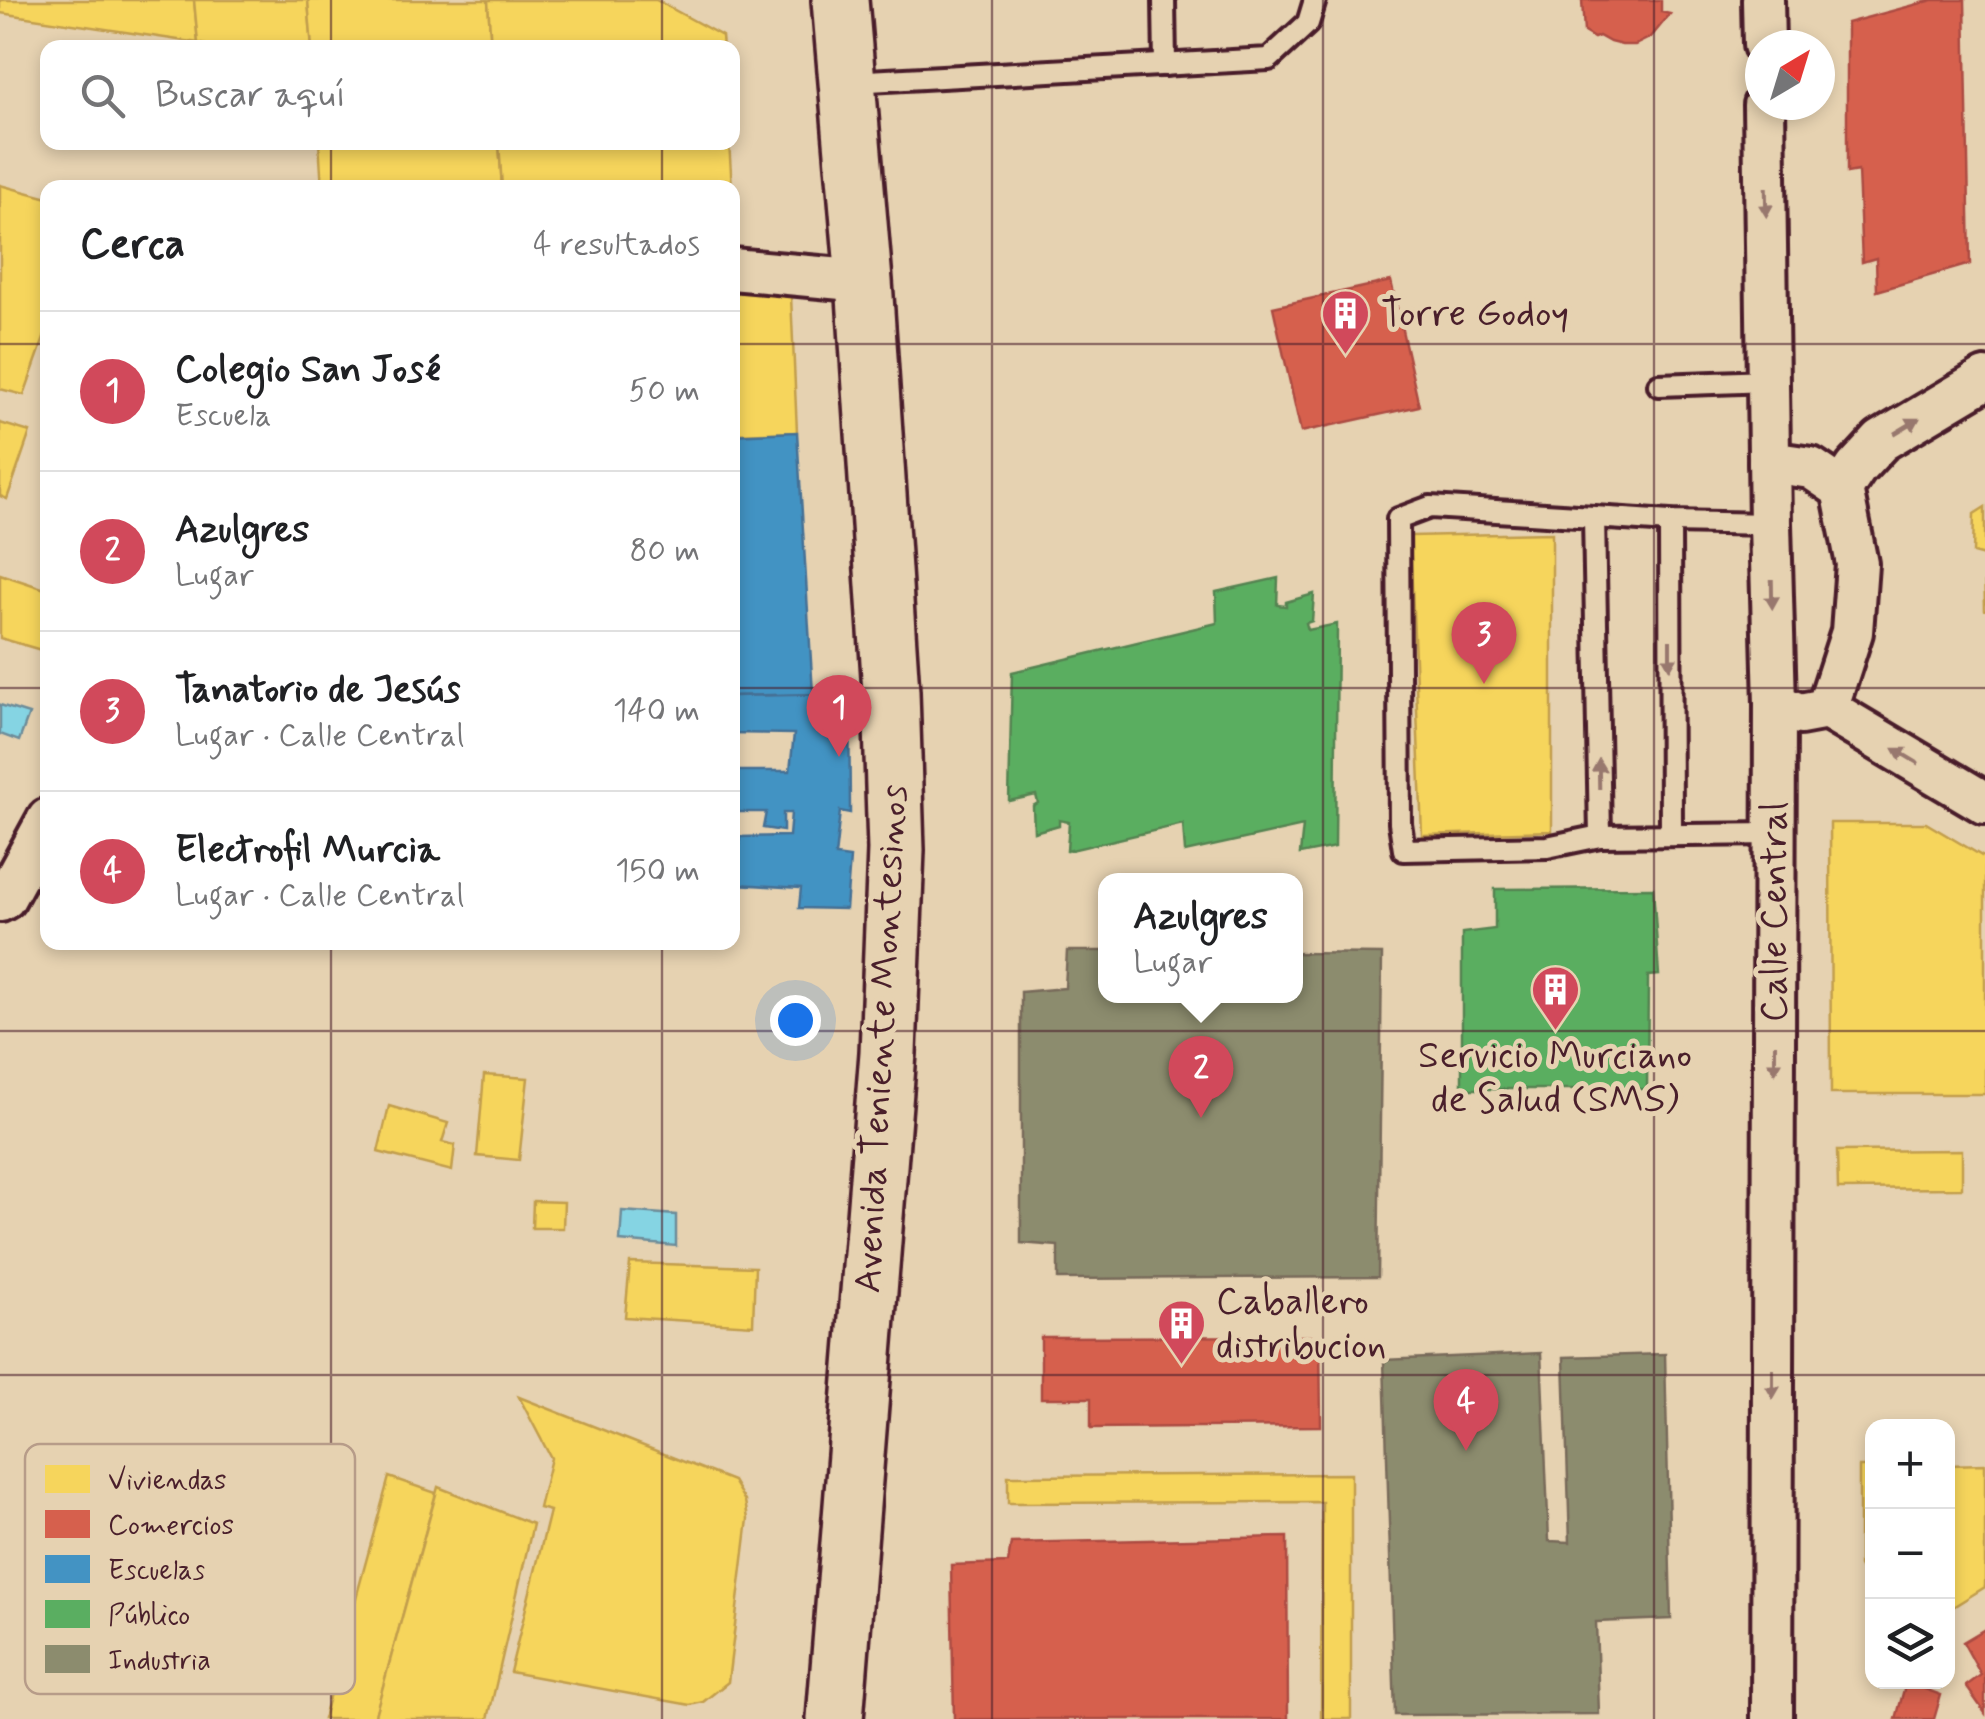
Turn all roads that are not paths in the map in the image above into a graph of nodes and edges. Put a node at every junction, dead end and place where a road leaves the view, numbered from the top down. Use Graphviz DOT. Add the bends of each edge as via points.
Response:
graph roads {
  1 [pos="840,0"];
  2 [pos="1164,0"];
  3 [pos="1314,0"];
  4 [pos="1763,0"];
  5 [pos="1764,30"];
  6 [pos="1165,65"];
  7 [pos="848,82"];
  8 [pos="1764,120"];
  9 [pos="740,270"];
  10 [pos="864,281"];
  11 [pos="1985,379"];
  12 [pos="1768,381"];
  13 [pos="1659,384"];
  14 [pos="1769,462"];
  15 [pos="1842,489"];
  16 [pos="1594,517"];
  17 [pos="1670,522"];
  18 [pos="1770,524"];
  19 [pos="1775,704"];
  20 [pos="1827,709"];
  21 [pos="1985,802"];
  22 [pos="40,833"];
  23 [pos="1775,834"];
  24 [pos="1671,835"];
  25 [pos="1600,836"];
  26 [pos="0,900"];
  27 [pos="835,1719"];
  28 [pos="1772,1719"];
  1 -- 7 [label="main road, Avenida Teniente Montesinos"];
  2 -- 6 [label="lane"];
  3 -- 6 [label="lane" via="1308,23 1269,60"];
  4 -- 5 [label="street"];
  6 -- 7 [label="lane"];
  7 -- 10 [label="main road, Avenida Teniente Montesinos"];
  8 -- 12 [label="street, Calle Central, one-way"];
  9 -- 10 [label="street"];
  10 -- 27 [label="main road, Avenida Teniente Montesinos" via="896,850 887,1072"];
  15 -- 11 [label="street, one-way" via="1881,441"];
  12 -- 13 [label="lane"];
  12 -- 14 [label="street, Calle Central"];
  14 -- 15 [label="street" via="1810,468"];
  14 -- 18 [label="street, Calle Central"];
  15 -- 20 [label="street" via="1857,564 1854,615"];
  16 -- 17 [label="lane"];
  25 -- 16 [label="lane, one-way"];
  16 -- 25 [label="lane" via="1430,508 1398,519 1400,823 1404,850 1547,847"];
  17 -- 18 [label="lane"];
  17 -- 24 [label="lane, one-way"];
  18 -- 19 [label="street, Calle Central, one-way"];
  19 -- 20 [label="street" via="1800,714"];
  19 -- 23 [label="street, Calle Central"];
  21 -- 20 [label="street, one-way"];
  22 -- 26 [label="street"];
  23 -- 24 [label="lane"];
  23 -- 28 [label="street, Calle Central, one-way"];
  24 -- 25 [label="lane"];
}
